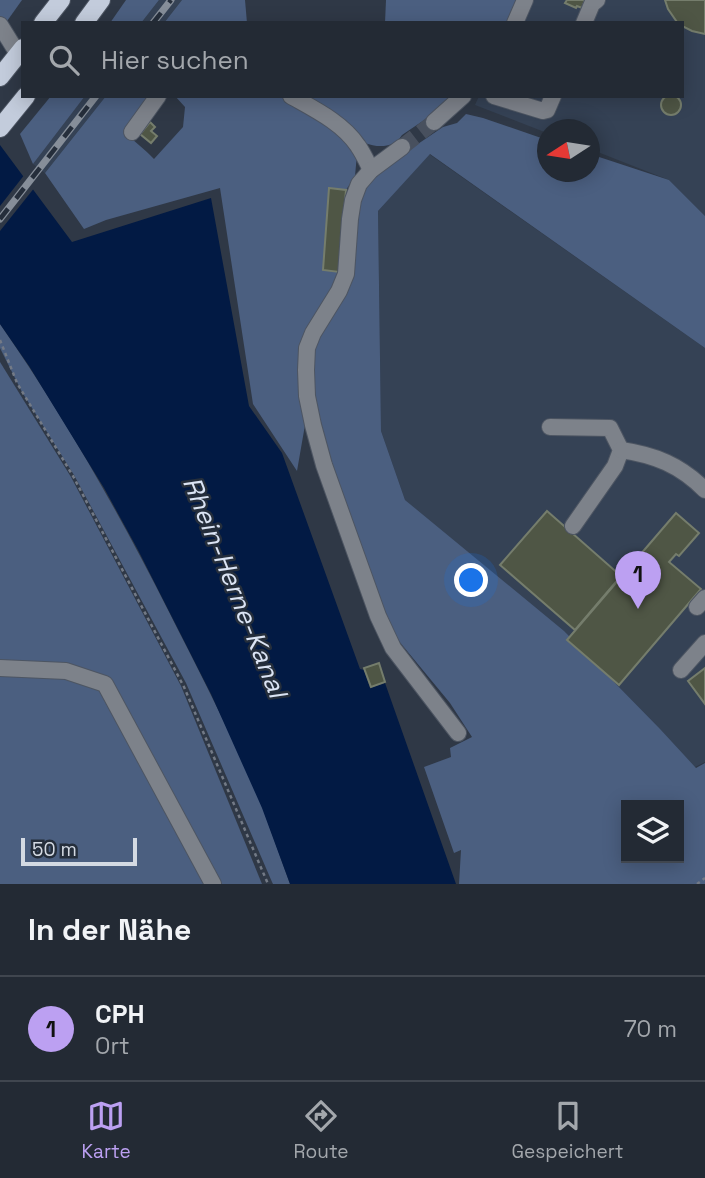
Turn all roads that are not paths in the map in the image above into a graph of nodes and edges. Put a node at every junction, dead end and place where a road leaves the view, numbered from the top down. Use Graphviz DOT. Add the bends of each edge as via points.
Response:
graph roads {
  1 [pos="61,0"];
  2 [pos="101,0"];
  3 [pos="525,0"];
  4 [pos="597,0"];
  5 [pos="45,21"];
  6 [pos="85,21"];
  7 [pos="516,21"];
  8 [pos="585,21"];
  9 [pos="0,25"];
  10 [pos="20,51"];
  11 [pos="0,77"];
  12 [pos="24,98"];
  13 [pos="157,98"];
  14 [pos="294,98"];
  15 [pos="461,98"];
  16 [pos="501,98"];
  17 [pos="552,98"];
  18 [pos="434,122"];
  19 [pos="3,125"];
  20 [pos="132,132"];
  21 [pos="402,147"];
  22 [pos="371,170"];
  23 [pos="550,427"];
  24 [pos="621,450"];
  25 [pos="705,490"];
  26 [pos="573,526"];
  27 [pos="705,643"];
  28 [pos="0,668"];
  29 [pos="681,670"];
  30 [pos="458,733"];
  31 [pos="213,884"];
  1 -- 5 [label="main road"];
  2 -- 6 [label="main road"];
  3 -- 7 [label="street"];
  4 -- 8 [label="street"];
  9 -- 10 [label="street"];
  10 -- 11 [label="main road"];
  12 -- 19 [label="main road"];
  13 -- 20 [label="street"];
  14 -- 22 [label="street" via="346,132"];
  15 -- 18 [label="street"];
  16 -- 17 [label="street" via="543,111"];
  21 -- 22 [label="street"];
  22 -- 30 [label="street" via="353,200 346,274 307,348 307,396 324,465 378,616 393,648"];
  23 -- 24 [label="street" via="610,428"];
  24 -- 25 [label="street" via="668,462"];
  24 -- 26 [label="street"];
  27 -- 29 [label="street"];
  28 -- 31 [label="street" via="66,671 105,684"];
}
